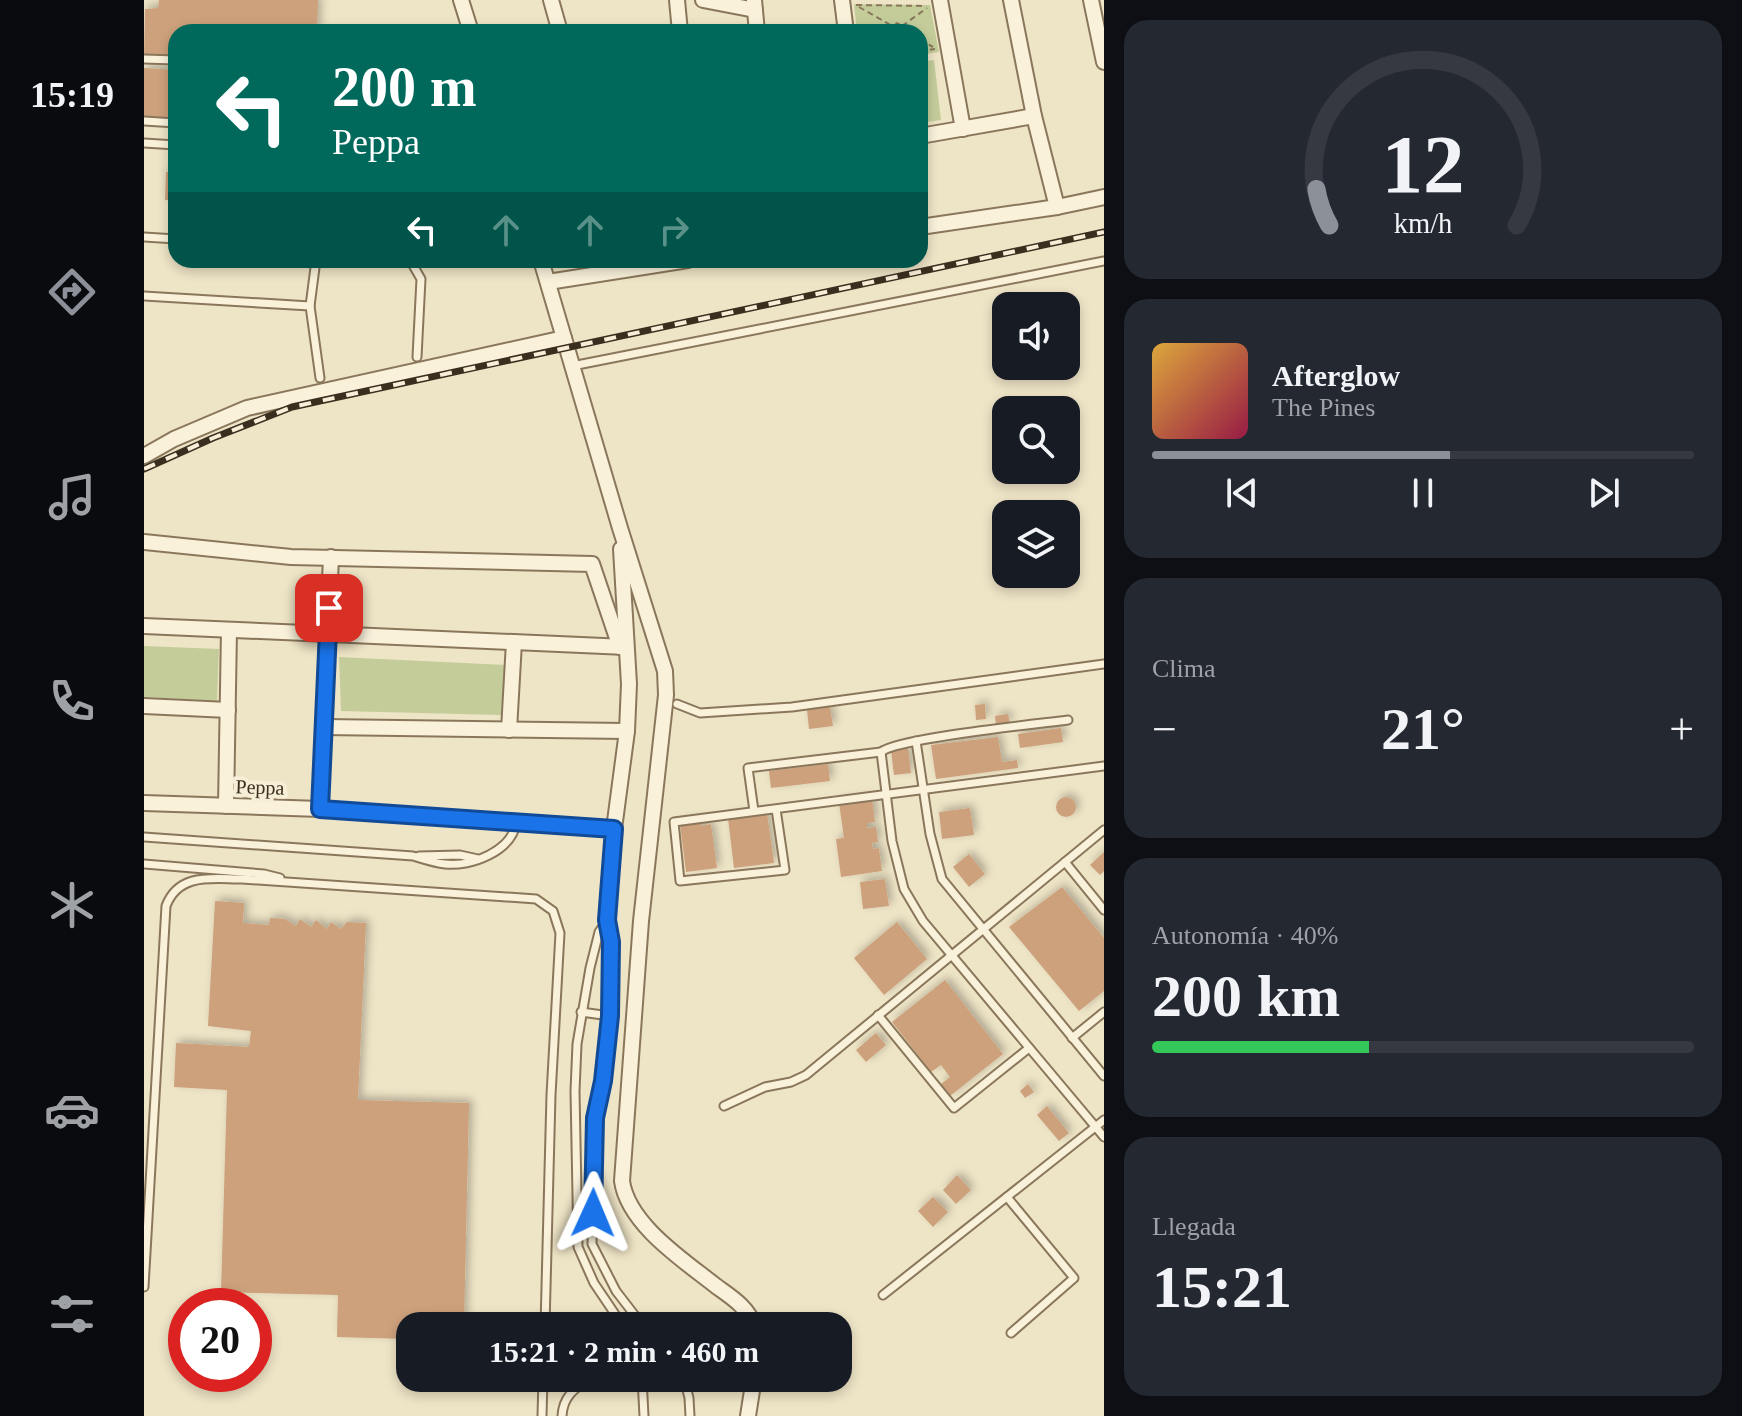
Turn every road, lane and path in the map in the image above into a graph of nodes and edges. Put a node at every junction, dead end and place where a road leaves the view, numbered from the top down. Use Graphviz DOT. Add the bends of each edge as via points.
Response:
graph roads {
  1 [pos="461,0"];
  2 [pos="551,0"];
  3 [pos="677,0"];
  4 [pos="703,0"];
  5 [pos="940,0"];
  6 [pos="1011,0"];
  7 [pos="1091,0"];
  8 [pos="850,3"];
  9 [pos="754,5"];
  10 [pos="858,19"];
  11 [pos="468,24"];
  12 [pos="558,24"];
  13 [pos="679,24"];
  14 [pos="847,24"];
  15 [pos="888,24"];
  16 [pos="905,24"];
  17 [pos="928,44"];
  18 [pos="937,49"];
  19 [pos="144,59"];
  20 [pos="168,60"];
  21 [pos="1104,62"];
  22 [pos="1034,116"];
  23 [pos="144,121"];
  24 [pos="168,122"];
  25 [pos="963,129"];
  26 [pos="928,135"];
  27 [pos="144,143"];
  28 [pos="168,144"];
  29 [pos="1104,197"];
  30 [pos="1057,207"];
  31 [pos="928,226"];
  32 [pos="144,237"];
  33 [pos="168,238"];
  34 [pos="1104,261"];
  35 [pos="315,268"];
  36 [pos="415,268"];
  37 [pos="544,268"];
  38 [pos="609,268"];
  39 [pos="548,282"];
  40 [pos="144,296"];
  41 [pos="310,306"];
  42 [pos="564,338"];
  43 [pos="417,357"];
  44 [pos="571,366"];
  45 [pos="320,378"];
  46 [pos="144,456"];
  47 [pos="620,528"];
  48 [pos="144,542"];
  49 [pos="331,557"];
  50 [pos="144,626"];
  51 [pos="229,630"];
  52 [pos="327,634"];
  53 [pos="514,642"];
  54 [pos="623,647"];
  55 [pos="1104,664"];
  56 [pos="677,704"];
  57 [pos="144,706"];
  58 [pos="228,710"];
  59 [pos="1068,720"];
  60 [pos="324,727"];
  61 [pos="509,730"];
  62 [pos="627,731"];
  63 [pos="916,741"];
  64 [pos="881,752"];
  65 [pos="1104,766"];
  66 [pos="924,789"];
  67 [pos="887,794"];
  68 [pos="144,803"];
  69 [pos="226,806"];
  70 [pos="320,809"];
  71 [pos="776,809"];
  72 [pos="754,811"];
  73 [pos="516,823"];
  74 [pos="614,829"];
  75 [pos="1104,830"];
  76 [pos="144,837"];
  77 [pos="1065,862"];
  78 [pos="144,864"];
  79 [pos="297,882"];
  80 [pos="1104,910"];
  81 [pos="607,920"];
  82 [pos="982,930"];
  83 [pos="951,956"];
  84 [pos="581,1012"];
  85 [pos="1104,1012"];
  86 [pos="878,1015"];
  87 [pos="610,1016"];
  88 [pos="1072,1038"];
  89 [pos="1029,1048"];
  90 [pos="1104,1076"];
  91 [pos="724,1106"];
  92 [pos="1104,1120"];
  93 [pos="1096,1127"];
  94 [pos="1104,1137"];
  95 [pos="1007,1197"];
  96 [pos="144,1287"];
  97 [pos="883,1295"];
  98 [pos="545,1312"];
  99 [pos="614,1312"];
  100 [pos="632,1312"];
  101 [pos="747,1312"];
  102 [pos="1011,1333"];
  103 [pos="543,1392"];
  104 [pos="570,1392"];
  105 [pos="643,1392"];
  106 [pos="688,1392"];
  107 [pos="752,1392"];
  108 [pos="542,1416"];
  109 [pos="562,1416"];
  110 [pos="644,1416"];
  111 [pos="690,1416"];
  112 [pos="748,1416"];
  1 -- 11 [label="street"];
  2 -- 12 [label="street"];
  3 -- 13 [label="street"];
  4 -- 9 [label="street"];
  5 -- 25 [label="street"];
  6 -- 22 [label="street"];
  7 -- 21 [label="street"];
  8 -- 10 [label="path"];
  8 -- 14 [label="street"];
  8 -- 15 [label="path"];
  8 -- 16 [label="path" via="929,6"];
  17 -- 18 [label="path"];
  19 -- 20 [label="lane"];
  22 -- 25 [label="street"];
  22 -- 30 [label="street"];
  23 -- 24 [label="lane"];
  25 -- 26 [label="street"];
  27 -- 28 [label="lane"];
  29 -- 30 [label="street"];
  30 -- 31 [label="street"];
  32 -- 33 [label="lane"];
  34 -- 44 [label="lane"];
  35 -- 41 [label="lane"];
  36 -- 43 [label="lane" via="421,279"];
  37 -- 39 [label="street"];
  38 -- 39 [label="street"];
  39 -- 42 [label="street"];
  40 -- 41 [label="lane"];
  41 -- 45 [label="lane"];
  42 -- 44 [label="street"];
  42 -- 46 [label="street" via="247,408"];
  44 -- 47 [label="street"];
  47 -- 54 [label="street"];
  47 -- 101 [label="street" via="665,671 666,695 641,921 623,1191 632,1210 672,1251"];
  48 -- 49 [label="street"];
  49 -- 52 [label="street"];
  49 -- 54 [label="street" via="592,564"];
  50 -- 51 [label="street"];
  51 -- 52 [label="street"];
  51 -- 58 [label="street"];
  52 -- 53 [label="street"];
  52 -- 60 [label="street"];
  53 -- 54 [label="street"];
  53 -- 61 [label="street"];
  54 -- 62 [label="street" via="629,684"];
  55 -- 56 [label="lane" via="792,707 700,713"];
  57 -- 58 [label="street"];
  58 -- 69 [label="street"];
  59 -- 63 [label="lane"];
  60 -- 61 [label="street"];
  60 -- 70 [label="street"];
  61 -- 62 [label="street"];
  62 -- 74 [label="street"];
  63 -- 64 [label="lane"];
  63 -- 66 [label="lane"];
  64 -- 67 [label="lane"];
  64 -- 72 [label="lane" via="748,768"];
  65 -- 66 [label="lane"];
  66 -- 67 [label="lane"];
  66 -- 82 [label="lane" via="942,879"];
  67 -- 71 [label="lane"];
  67 -- 83 [label="lane" via="904,889"];
  68 -- 69 [label="street, Peppa"];
  69 -- 70 [label="street, Peppa"];
  70 -- 73 [label="street, Peppa"];
  71 -- 72 [label="lane"];
  71 -- 72 [label="lane" via="785,870 680,881 674,822"];
  73 -- 74 [label="street, Peppa"];
  73 -- 76 [label="lane" via="505,844 461,864"];
  74 -- 81 [label="lane"];
  75 -- 77 [label="lane"];
  77 -- 80 [label="lane"];
  77 -- 82 [label="lane"];
  78 -- 79 [label="lane" via="264,874"];
  79 -- 96 [label="lane" via="194,879 176,888 166,906"];
  79 -- 98 [label="lane" via="536,899 557,918"];
  81 -- 84 [label="lane" via="599,932"];
  81 -- 87 [label="lane"];
  82 -- 83 [label="lane"];
  82 -- 88 [label="lane"];
  83 -- 86 [label="lane"];
  83 -- 89 [label="lane"];
  84 -- 87 [label="lane"];
  84 -- 99 [label="lane" via="575,1091 578,1247"];
  85 -- 88 [label="lane"];
  86 -- 89 [label="lane" via="954,1108"];
  86 -- 91 [label="lane" via="806,1075"];
  87 -- 100 [label="lane" via="595,1118 592,1244 611,1284"];
  88 -- 90 [label="lane"];
  89 -- 93 [label="lane"];
  92 -- 93 [label="lane"];
  93 -- 94 [label="lane"];
  93 -- 95 [label="lane"];
  95 -- 97 [label="lane"];
  95 -- 102 [label="lane" via="1074,1278"];
  103 -- 108 [label="lane"];
  104 -- 109 [label="lane"];
  105 -- 110 [label="lane"];
  106 -- 111 [label="lane"];
  107 -- 112 [label="street"];
}
